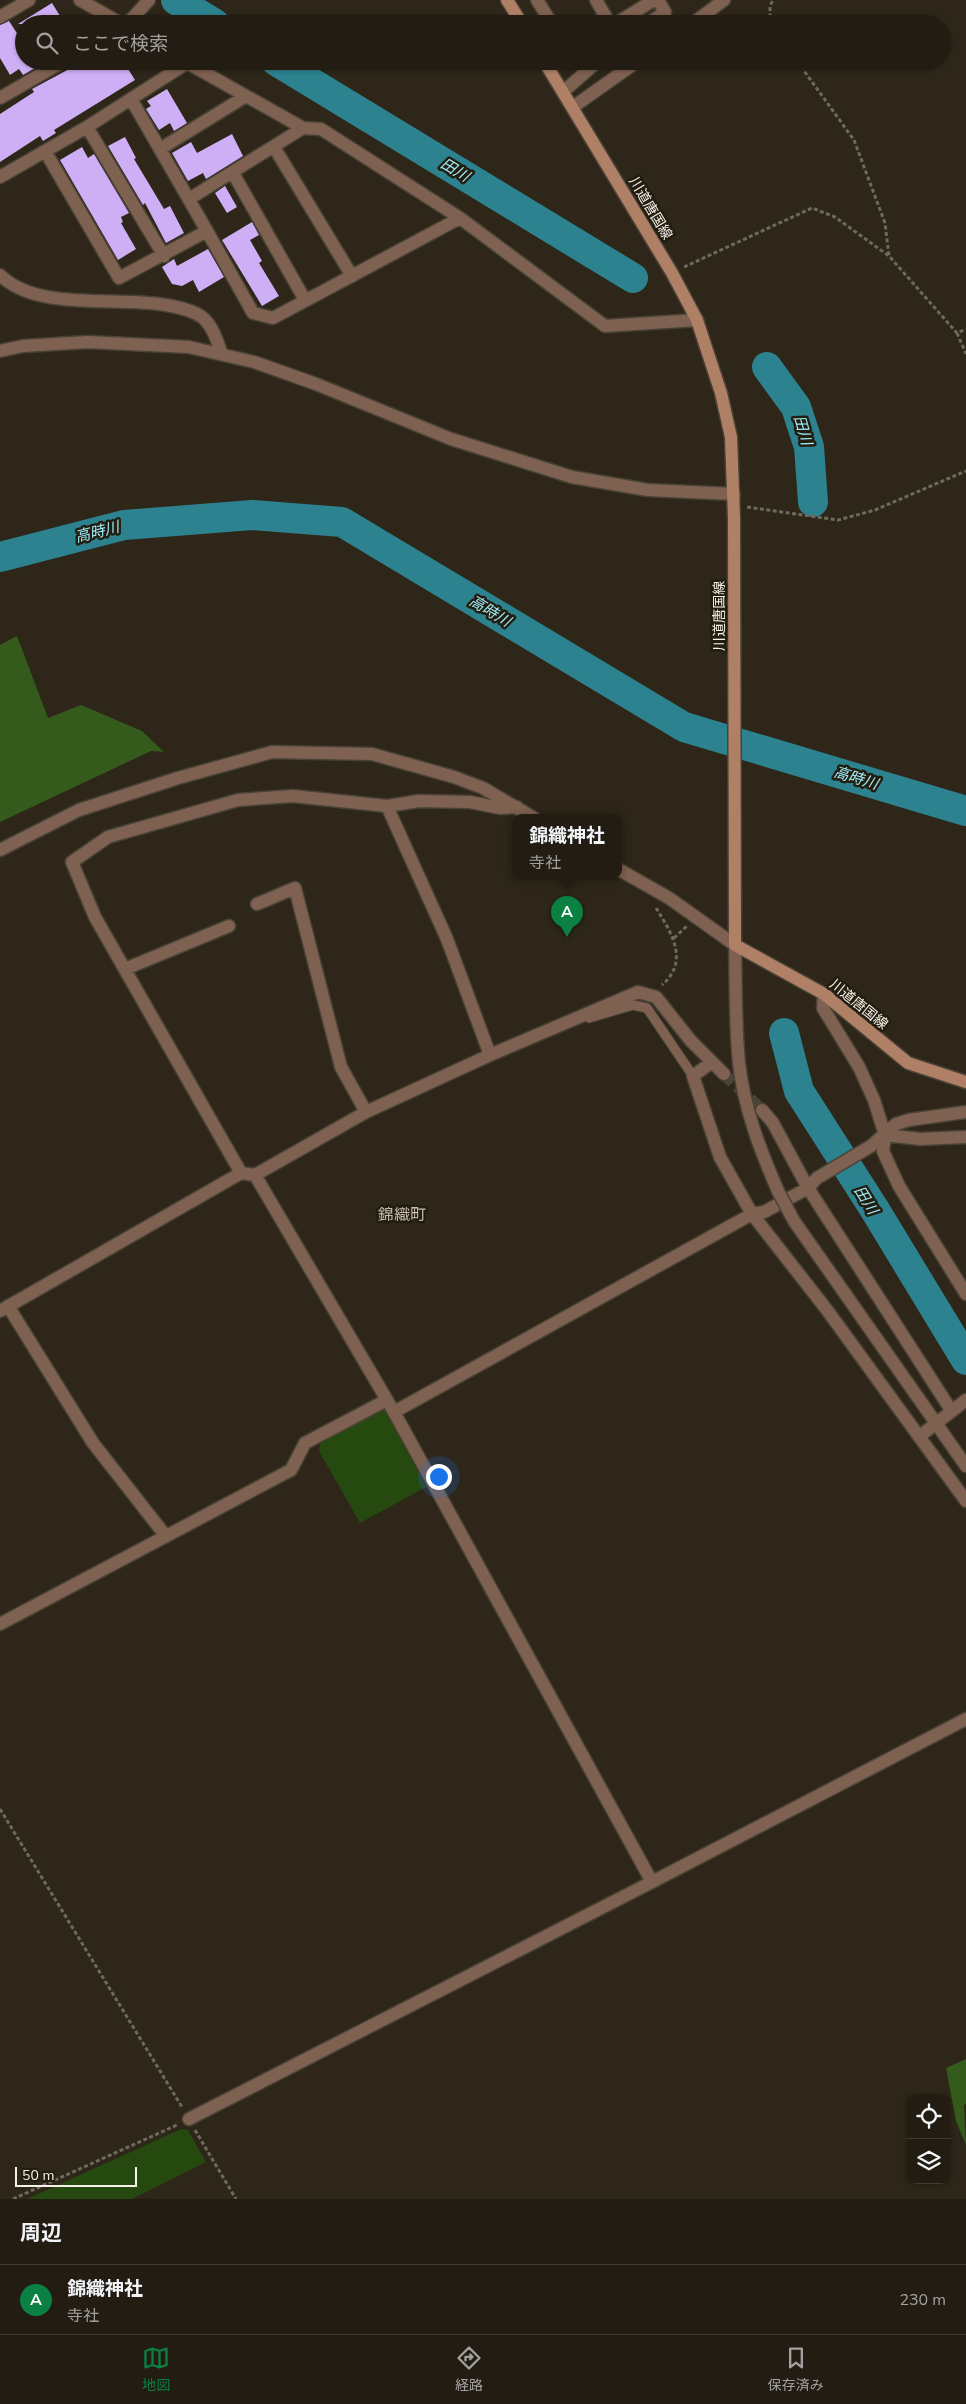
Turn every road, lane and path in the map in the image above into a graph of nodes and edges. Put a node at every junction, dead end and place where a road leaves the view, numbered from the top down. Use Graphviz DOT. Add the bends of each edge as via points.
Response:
graph roads {
  1 [pos="29,0"];
  2 [pos="80,0"];
  3 [pos="149,0"];
  4 [pos="507,0"];
  5 [pos="537,0"];
  6 [pos="596,0"];
  7 [pos="656,0"];
  8 [pos="724,0"];
  9 [pos="773,0"];
  10 [pos="110,15"];
  11 [pos="134,15"];
  12 [pos="516,15"];
  13 [pos="546,15"];
  14 [pos="605,15"];
  15 [pos="630,15"];
  16 [pos="660,15"];
  17 [pos="704,15"];
  18 [pos="770,15"];
  19 [pos="0,17"];
  20 [pos="48,70"];
  21 [pos="174,70"];
  22 [pos="200,70"];
  23 [pos="550,70"];
  24 [pos="588,70"];
  25 [pos="625,70"];
  26 [pos="803,70"];
  27 [pos="563,92"];
  28 [pos="246,96"];
  29 [pos="0,98"];
  30 [pos="131,99"];
  31 [pos="573,107"];
  32 [pos="87,127"];
  33 [pos="304,128"];
  34 [pos="274,147"];
  35 [pos="160,150"];
  36 [pos="45,151"];
  37 [pos="233,173"];
  38 [pos="0,177"];
  39 [pos="189,199"];
  40 [pos="460,218"];
  41 [pos="207,230"];
  42 [pos="164,256"];
  43 [pos="889,256"];
  44 [pos="672,273"];
  45 [pos="0,275"];
  46 [pos="352,276"];
  47 [pos="305,300"];
  48 [pos="697,320"];
  49 [pos="966,329"];
  50 [pos="957,333"];
  51 [pos="0,351"];
  52 [pos="222,354"];
  53 [pos="966,354"];
  54 [pos="966,471"];
  55 [pos="734,499"];
  56 [pos="387,806"];
  57 [pos="517,808"];
  58 [pos="527,814"];
  59 [pos="0,850"];
  60 [pos="622,872"];
  61 [pos="257,904"];
  62 [pos="655,906"];
  63 [pos="229,926"];
  64 [pos="735,944"];
  65 [pos="125,969"];
  66 [pos="824,994"];
  67 [pos="650,995"];
  68 [pos="576,1018"];
  69 [pos="490,1055"];
  70 [pos="712,1062"];
  71 [pos="724,1074"];
  72 [pos="693,1076"];
  73 [pos="966,1082"];
  74 [pos="762,1110"];
  75 [pos="366,1112"];
  76 [pos="966,1112"];
  77 [pos="885,1135"];
  78 [pos="966,1137"];
  79 [pos="241,1173"];
  80 [pos="255,1175"];
  81 [pos="808,1188"];
  82 [pos="752,1214"];
  83 [pos="966,1294"];
  84 [pos="4,1308"];
  85 [pos="966,1400"];
  86 [pos="385,1401"];
  87 [pos="952,1409"];
  88 [pos="394,1412"];
  89 [pos="934,1423"];
  90 [pos="920,1436"];
  91 [pos="966,1466"];
  92 [pos="966,1501"];
  93 [pos="165,1536"];
  94 [pos="0,1624"];
  95 [pos="966,1719"];
  96 [pos="0,1809"];
  97 [pos="652,1882"];
  98 [pos="189,2119"];
  99 [pos="13,2199"];
  100 [pos="236,2199"];
  1 -- 19 [label="street"];
  2 -- 10 [label="street"];
  3 -- 11 [label="street"];
  4 -- 12 [label="main road"];
  5 -- 13 [label="street"];
  6 -- 14 [label="street"];
  7 -- 15 [label="street"];
  7 -- 16 [label="street" via="665,12"];
  8 -- 17 [label="street"];
  9 -- 18 [label="path"];
  20 -- 29 [label="street"];
  21 -- 30 [label="street"];
  22 -- 28 [label="street"];
  23 -- 27 [label="main road, 川道唐国線"];
  24 -- 27 [label="street"];
  25 -- 31 [label="street"];
  26 -- 43 [label="path" via="854,140 886,223"];
  27 -- 31 [label="main road, 川道唐国線"];
  28 -- 33 [label="street"];
  28 -- 35 [label="street"];
  30 -- 32 [label="street"];
  30 -- 35 [label="street"];
  31 -- 44 [label="main road, 川道唐国線"];
  32 -- 36 [label="street"];
  32 -- 42 [label="street"];
  33 -- 34 [label="street"];
  33 -- 40 [label="street" via="321,129"];
  34 -- 37 [label="street"];
  34 -- 46 [label="street"];
  35 -- 39 [label="street"];
  36 -- 38 [label="street"];
  36 -- 42 [label="street" via="119,278"];
  37 -- 39 [label="street"];
  37 -- 47 [label="street"];
  39 -- 41 [label="street"];
  40 -- 46 [label="street"];
  40 -- 48 [label="street" via="605,326"];
  41 -- 42 [label="street"];
  41 -- 47 [label="street" via="253,313 273,318"];
  43 -- 44 [label="path" via="835,217 812,208"];
  43 -- 50 [label="path"];
  44 -- 48 [label="main road, 川道唐国線"];
  45 -- 52 [label="street" via="31,293 58,298 180,307 202,318 214,332"];
  46 -- 47 [label="street"];
  48 -- 55 [label="main road, 川道唐国線" via="721,393 731,437"];
  49 -- 50 [label="path"];
  50 -- 53 [label="path"];
  51 -- 52 [label="street" via="23,346 88,342 189,347"];
  52 -- 55 [label="street" via="316,384 450,439 572,477 648,490"];
  54 -- 55 [label="path" via="875,510 838,520"];
  55 -- 64 [label="main road, 川道唐国線"];
  56 -- 57 [label="street" via="419,801 470,802"];
  56 -- 65 [label="street" via="293,796 238,800 108,837 72,862 95,917"];
  56 -- 69 [label="street" via="447,939"];
  57 -- 58 [label="street"];
  57 -- 59 [label="street" via="483,788 372,754 272,752 79,810"];
  60 -- 64 [label="street" via="668,898"];
  61 -- 75 [label="street" via="295,888 341,1067"];
  62 -- 67 [label="path" via="674,938 677,961 667,980"];
  63 -- 65 [label="street"];
  64 -- 66 [label="main road, 川道唐国線"];
  64 -- 89 [label="street, bridge" via="739,1064 758,1144 794,1221"];
  65 -- 79 [label="street"];
  66 -- 73 [label="main road, 川道唐国線" via="908,1063"];
  66 -- 77 [label="street" via="823,1008 859,1067"];
  67 -- 68 [label="street" via="638,992"];
  67 -- 70 [label="street" via="656,997"];
  68 -- 69 [label="street"];
  68 -- 72 [label="lane" via="590,1018 633,1005 647,1008"];
  69 -- 75 [label="street"];
  70 -- 71 [label="street"];
  70 -- 72 [label="street"];
  72 -- 82 [label="street" via="720,1157"];
  74 -- 81 [label="street" via="773,1123"];
  75 -- 80 [label="street"];
  76 -- 77 [label="street" via="910,1120 896,1124"];
  77 -- 78 [label="street" via="920,1139"];
  77 -- 81 [label="street" via="817,1178"];
  77 -- 83 [label="street" via="883,1152 899,1186"];
  79 -- 80 [label="street"];
  79 -- 84 [label="street"];
  80 -- 86 [label="street"];
  81 -- 82 [label="street" via="764,1212"];
  81 -- 87 [label="street"];
  82 -- 88 [label="street"];
  82 -- 90 [label="street"];
  84 -- 93 [label="street" via="93,1443"];
  85 -- 87 [label="street"];
  86 -- 88 [label="street"];
  86 -- 93 [label="street" via="305,1443 291,1470"];
  87 -- 89 [label="street"];
  88 -- 97 [label="street"];
  89 -- 90 [label="street"];
  89 -- 91 [label="street"];
  90 -- 92 [label="street"];
  93 -- 94 [label="street"];
  95 -- 97 [label="street"];
  96 -- 98 [label="path"];
  97 -- 98 [label="street"];
  98 -- 99 [label="path"];
  98 -- 100 [label="path"];
}
